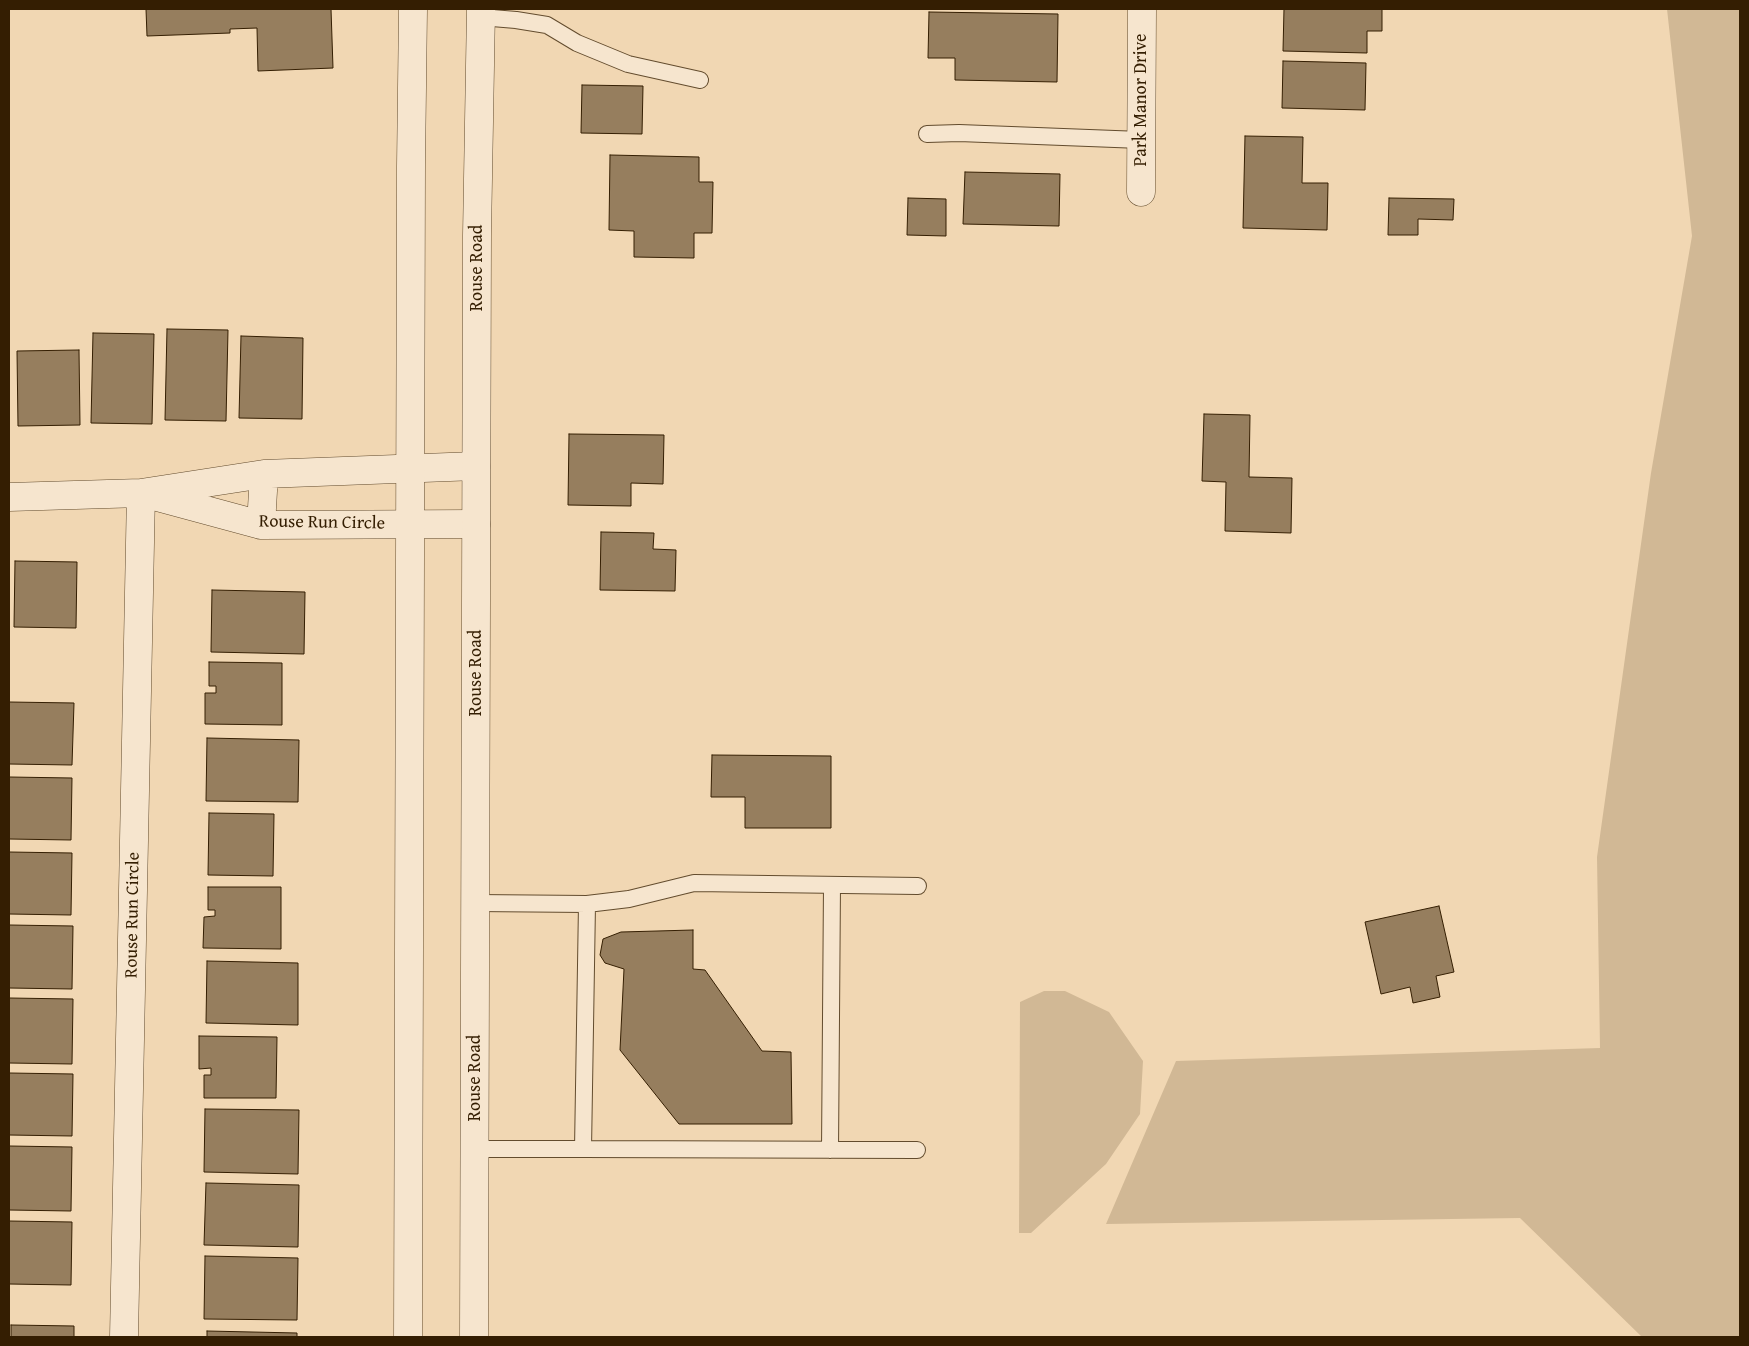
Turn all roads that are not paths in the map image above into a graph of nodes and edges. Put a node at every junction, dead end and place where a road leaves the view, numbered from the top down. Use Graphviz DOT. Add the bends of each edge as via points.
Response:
graph roads {
  1 [pos="414,9"];
  2 [pos="1142,9"];
  3 [pos="480,13"];
  4 [pos="700,80"];
  5 [pos="927,134"];
  6 [pos="1141,140"];
  7 [pos="1141,192"];
  8 [pos="476,466"];
  9 [pos="410,468"];
  10 [pos="264,474"];
  11 [pos="141,493"];
  12 [pos="9,497"];
  13 [pos="410,524"];
  14 [pos="476,524"];
  15 [pos="261,525"];
  16 [pos="832,884"];
  17 [pos="918,886"];
  18 [pos="475,903"];
  19 [pos="587,904"];
  20 [pos="475,1149"];
  21 [pos="583,1149"];
  22 [pos="830,1150"];
  23 [pos="917,1150"];
  24 [pos="124,1337"];
  25 [pos="408,1337"];
  26 [pos="474,1337"];
  1 -- 9 [label="street"];
  2 -- 6 [label="street, Park Manor Drive"];
  3 -- 4 [label="lane" via="547,26 576,43 628,64"];
  3 -- 8 [label="street, Rouse Road"];
  5 -- 6 [label="lane"];
  6 -- 7 [label="street, Park Manor Drive"];
  8 -- 9 [label="street, Rouse Run Circle"];
  8 -- 14 [label="street, Rouse Road"];
  9 -- 10 [label="street, Rouse Run Circle"];
  9 -- 13 [label="street"];
  10 -- 11 [label="street, Rouse Run Circle"];
  10 -- 15 [label="street"];
  11 -- 12 [label="street, Rouse Run Circle"];
  11 -- 15 [label="street, Rouse Run Circle"];
  11 -- 24 [label="street, Rouse Run Circle"];
  13 -- 14 [label="street, Rouse Run Circle"];
  13 -- 15 [label="street, Rouse Run Circle"];
  13 -- 25 [label="street"];
  14 -- 18 [label="street, Rouse Road"];
  16 -- 17 [label="lane"];
  16 -- 19 [label="lane" via="694,883 629,899"];
  16 -- 22 [label="lane"];
  18 -- 19 [label="lane"];
  18 -- 20 [label="street, Rouse Road"];
  19 -- 21 [label="lane"];
  20 -- 21 [label="lane"];
  20 -- 26 [label="street, Rouse Road"];
  21 -- 22 [label="lane"];
  22 -- 23 [label="lane"];
}
